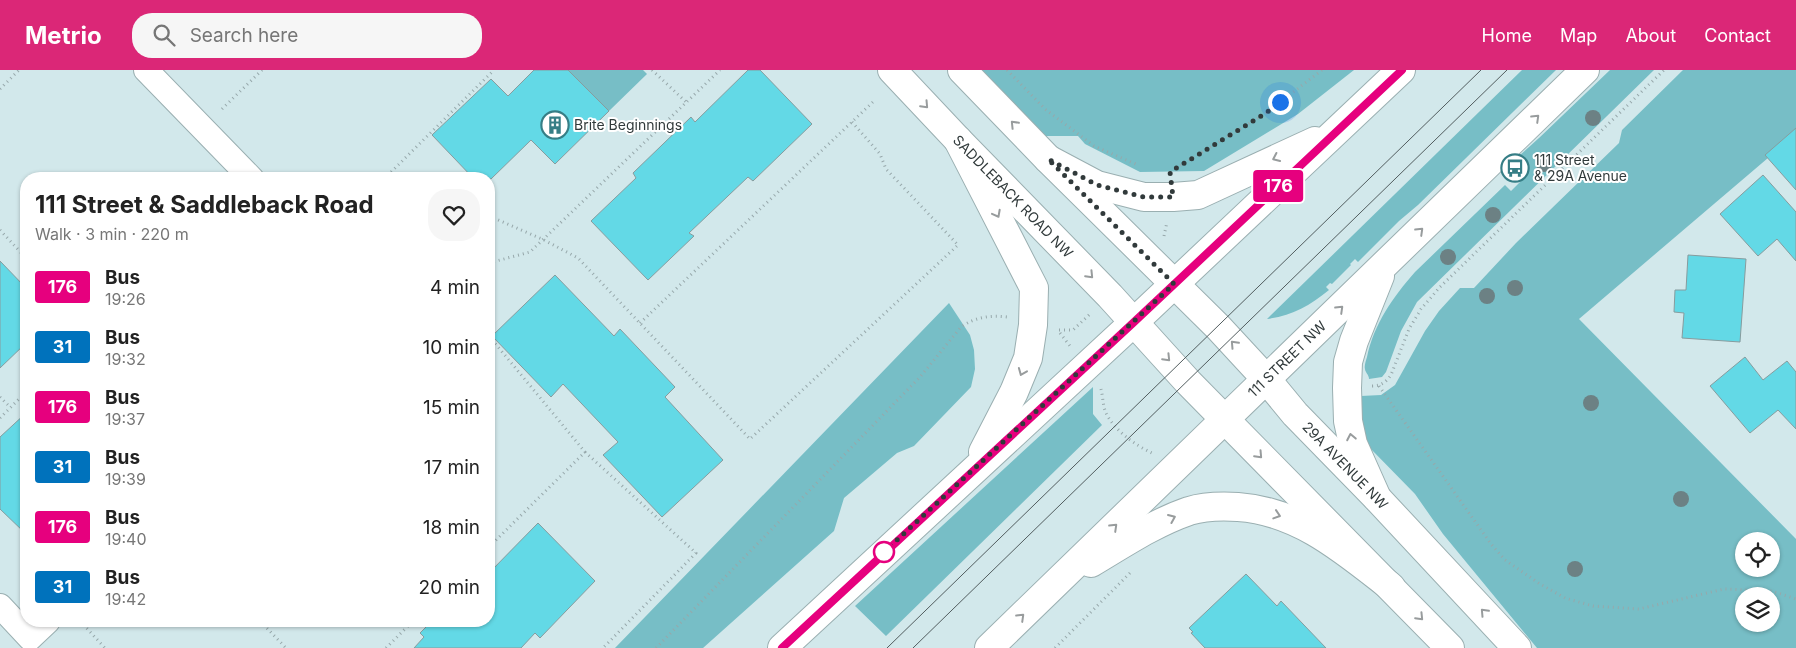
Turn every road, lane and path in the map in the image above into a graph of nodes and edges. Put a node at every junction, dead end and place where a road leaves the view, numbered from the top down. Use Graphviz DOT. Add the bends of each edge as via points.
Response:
graph roads {
  1 [pos="19,70"];
  2 [pos="146,70"];
  3 [pos="262,70"];
  4 [pos="494,70"];
  5 [pos="652,70"];
  6 [pos="720,70"];
  7 [pos="892,70"];
  8 [pos="962,70"];
  9 [pos="1007,70"];
  10 [pos="1322,70"];
  11 [pos="1402,70"];
  12 [pos="1585,70"];
  13 [pos="1664,70"];
  14 [pos="0,89"];
  15 [pos="874,101"];
  16 [pos="686,102"];
  17 [pos="222,109"];
  18 [pos="852,122"];
  19 [pos="1337,130"];
  20 [pos="958,140"];
  21 [pos="1048,159"];
  22 [pos="1145,168"];
  23 [pos="245,172"];
  24 [pos="391,172"];
  25 [pos="1173,197"];
  26 [pos="495,219"];
  27 [pos="0,230"];
  28 [pos="1163,239"];
  29 [pos="544,240"];
  30 [pos="20,252"];
  31 [pos="495,261"];
  32 [pos="1385,265"];
  33 [pos="1174,284"];
  34 [pos="640,323"];
  35 [pos="1133,323"];
  36 [pos="1045,327"];
  37 [pos="495,343"];
  38 [pos="1085,367"];
  39 [pos="1267,380"];
  40 [pos="0,397"];
  41 [pos="20,398"];
  42 [pos="10,407"];
  43 [pos="0,418"];
  44 [pos="1225,419"];
  45 [pos="585,452"];
  46 [pos="1178,465"];
  47 [pos="974,468"];
  48 [pos="1377,498"];
  49 [pos="495,541"];
  50 [pos="1138,566"];
  51 [pos="1054,585"];
  52 [pos="1391,587"];
  53 [pos="1796,599"];
  54 [pos="0,606"];
  55 [pos="42,627"];
  56 [pos="86,627"];
  57 [pos="266,627"];
  58 [pos="407,627"];
  59 [pos="105,648"];
  60 [pos="286,648"];
  61 [pos="386,648"];
  62 [pos="603,648"];
  63 [pos="656,648"];
  64 [pos="782,648"];
  65 [pos="989,648"];
  66 [pos="1055,648"];
  67 [pos="1450,648"];
  68 [pos="1517,648"];
  1 -- 14 [label="path"];
  2 -- 23 [label="street"];
  3 -- 17 [label="path"];
  4 -- 24 [label="path"];
  5 -- 16 [label="path"];
  6 -- 16 [label="path"];
  7 -- 20 [label="main road, SADDLEBACK ROAD NW, one-way"];
  21 -- 8 [label="main road, one-way"];
  9 -- 22 [label="path" via="1045,110 1094,146"];
  10 -- 25 [label="path" via="1266,113 1170,172"];
  11 -- 19 [label="main road"];
  32 -- 12 [label="main road, 111 STREET NW, one-way"];
  13 -- 53 [label="path" via="1440,288 1409,330 1391,375 1379,386 1505,560 1565,598 1593,606 1639,609 1724,589 1772,591"];
  15 -- 18 [label="path"];
  16 -- 29 [label="path"];
  18 -- 34 [label="path"];
  18 -- 34 [label="path" via="880,154 886,169 958,245 750,439"];
  19 -- 25 [label="main road, one-way" via="1198,195"];
  19 -- 33 [label="main road"];
  20 -- 35 [label="main road, SADDLEBACK ROAD NW, one-way"];
  20 -- 36 [label="main road, one-way" via="1034,288"];
  21 -- 25 [label="main road" via="1097,185 1144,197"];
  21 -- 33 [label="main road"];
  25 -- 28 [label="path"];
  26 -- 29 [label="path"];
  27 -- 30 [label="path"];
  29 -- 31 [label="path" via="530,252"];
  29 -- 34 [label="path" via="578,258"];
  39 -- 32 [label="main road, 111 STREET NW, one-way"];
  48 -- 32 [label="main road, one-way" via="1353,444 1348,421 1347,388 1348,362 1354,341"];
  33 -- 35 [label="main road"];
  39 -- 33 [label="main road, 29A AVENUE NW, one-way"];
  35 -- 38 [label="main road"];
  35 -- 44 [label="main road, one-way"];
  36 -- 38 [label="path"];
  36 -- 47 [label="main road, one-way"];
  36 -- 63 [label="path" via="993,316 982,317 961,327 920,377"];
  37 -- 45 [label="path"];
  38 -- 46 [label="path" via="1099,382 1106,413 1128,439"];
  38 -- 47 [label="main road"];
  39 -- 44 [label="main road, 111 STREET NW"];
  39 -- 48 [label="main road, 29A AVENUE NW" via="1295,414"];
  40 -- 42 [label="path"];
  41 -- 42 [label="path"];
  42 -- 43 [label="path"];
  44 -- 46 [label="main road, 111 STREET NW"];
  44 -- 52 [label="main road, one-way"];
  45 -- 49 [label="path"];
  45 -- 62 [label="path" via="696,553"];
  51 -- 46 [label="main road, 111 STREET NW, one-way"];
  47 -- 64 [label="main road"];
  68 -- 48 [label="main road, 29A AVENUE NW, one-way"];
  50 -- 66 [label="path"];
  51 -- 52 [label="main road, one-way" via="1159,524 1191,511 1229,506 1265,511 1307,527 1342,548"];
  65 -- 51 [label="main road, 111 STREET NW, one-way"];
  52 -- 67 [label="main road, one-way"];
  54 -- 55 [label="street" via="30,638"];
  56 -- 59 [label="path"];
  57 -- 60 [label="path"];
  58 -- 61 [label="path"];
}
